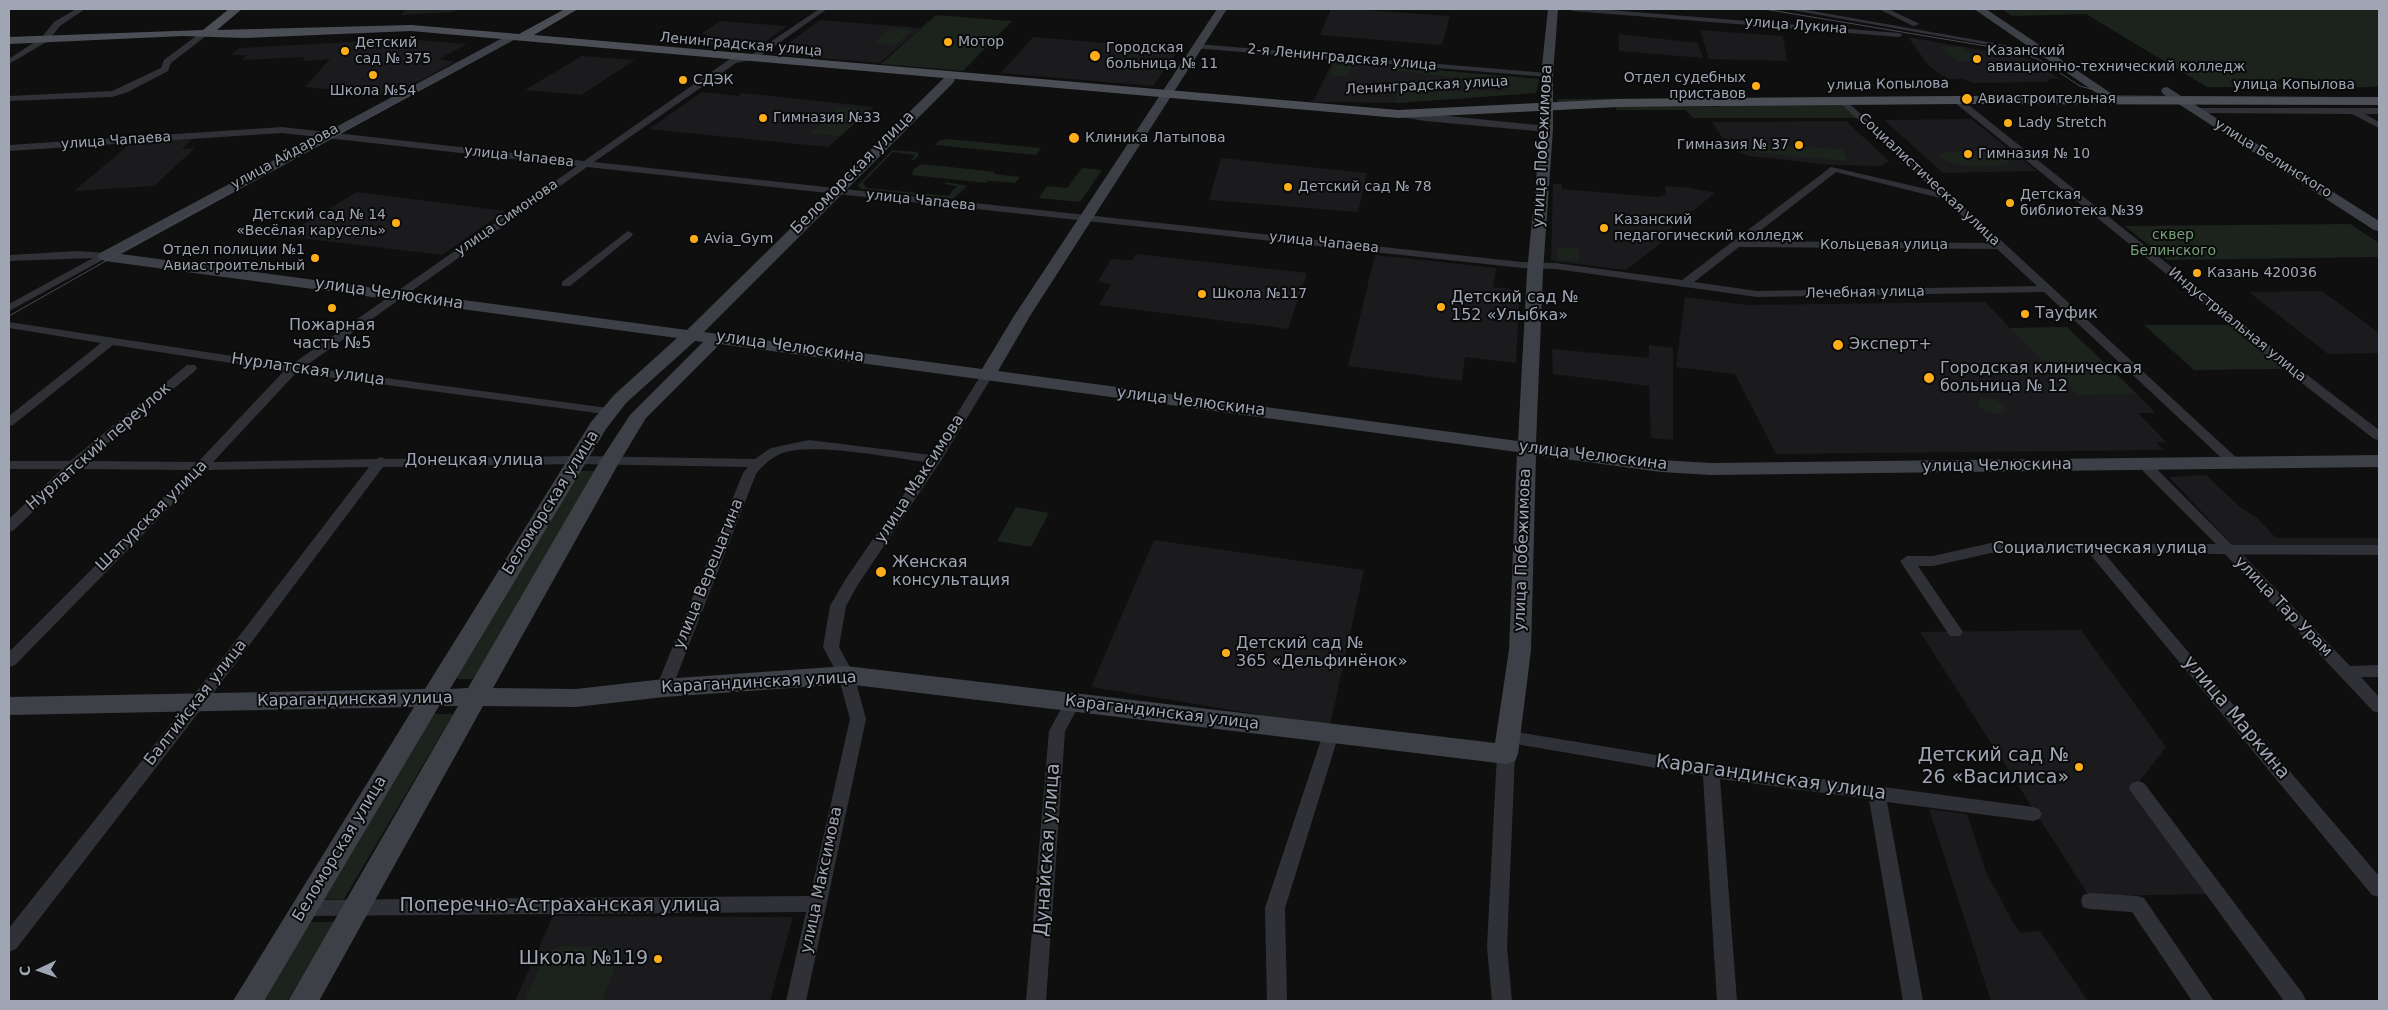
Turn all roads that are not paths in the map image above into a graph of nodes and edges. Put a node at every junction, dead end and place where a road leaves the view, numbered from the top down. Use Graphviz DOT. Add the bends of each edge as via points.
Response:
graph roads {
  1 [pos="81,9"];
  2 [pos="236,9"];
  3 [pos="562,9"];
  4 [pos="573,9"];
  5 [pos="823,9"];
  6 [pos="1222,9"];
  7 [pos="1553,9"];
  8 [pos="1573,9"];
  9 [pos="1790,9"];
  10 [pos="1883,9"];
  11 [pos="1979,9"];
  12 [pos="207,32"];
  13 [pos="1933,32"];
  14 [pos="1899,35"];
  15 [pos="515,37"];
  16 [pos="45,40"];
  17 [pos="9,41"];
  18 [pos="1197,46"];
  19 [pos="2046,53"];
  20 [pos="753,57"];
  21 [pos="733,61"];
  22 [pos="9,62"];
  23 [pos="961,75"];
  24 [pos="1547,75"];
  25 [pos="948,80"];
  26 [pos="2379,90"];
  27 [pos="2330,91"];
  28 [pos="2104,92"];
  29 [pos="2167,92"];
  30 [pos="1167,93"];
  31 [pos="2117,96"];
  32 [pos="9,99"];
  33 [pos="1957,100"];
  34 [pos="1548,101"];
  35 [pos="1844,101"];
  36 [pos="2182,101"];
  37 [pos="2379,101"];
  38 [pos="1307,106"];
  39 [pos="2352,106"];
  40 [pos="2379,110"];
  41 [pos="2198,111"];
  42 [pos="1398,114"];
  43 [pos="2379,125"];
  44 [pos="1547,129"];
  45 [pos="326,135"];
  46 [pos="9,148"];
  47 [pos="584,165"];
  48 [pos="835,192"];
  49 [pos="1947,197"];
  50 [pos="1085,219"];
  51 [pos="2379,226"];
  52 [pos="628,234"];
  53 [pos="1736,244"];
  54 [pos="2001,246"];
  55 [pos="105,256"];
  56 [pos="9,258"];
  57 [pos="1536,266"];
  58 [pos="566,284"];
  59 [pos="1684,284"];
  60 [pos="2047,289"];
  61 [pos="396,295"];
  62 [pos="9,308"];
  63 [pos="9,325"];
  64 [pos="692,334"];
  65 [pos="716,338"];
  66 [pos="112,340"];
  67 [pos="191,368"];
  68 [pos="293,369"];
  69 [pos="988,375"];
  70 [pos="608,412"];
  71 [pos="9,422"];
  72 [pos="2379,436"];
  73 [pos="1527,448"];
  74 [pos="935,459"];
  75 [pos="576,460"];
  76 [pos="2379,460"];
  77 [pos="381,461"];
  78 [pos="610,461"];
  79 [pos="2234,462"];
  80 [pos="758,463"];
  81 [pos="2144,464"];
  82 [pos="9,465"];
  83 [pos="74,465"];
  84 [pos="202,466"];
  85 [pos="9,527"];
  86 [pos="2092,548"];
  87 [pos="2227,549"];
  88 [pos="2379,550"];
  89 [pos="1955,632"];
  90 [pos="9,661"];
  91 [pos="2346,672"];
  92 [pos="2379,672"];
  93 [pos="846,675"];
  94 [pos="664,688"];
  95 [pos="474,698"];
  96 [pos="430,699"];
  97 [pos="1073,702"];
  98 [pos="196,704"];
  99 [pos="9,706"];
  100 [pos="2379,707"];
  101 [pos="1332,734"];
  102 [pos="1508,745"];
  103 [pos="1711,771"];
  104 [pos="2138,788"];
  105 [pos="1877,794"];
  106 [pos="2033,814"];
  107 [pos="2379,889"];
  108 [pos="2090,902"];
  109 [pos="816,904"];
  110 [pos="304,908"];
  111 [pos="356,908"];
  112 [pos="9,943"];
  113 [pos="248,1001"];
  114 [pos="303,1001"];
  115 [pos="796,1001"];
  116 [pos="1036,1001"];
  117 [pos="1277,1001"];
  118 [pos="1502,1001"];
  119 [pos="1727,1001"];
  120 [pos="1912,1001"];
  121 [pos="2204,1001"];
  122 [pos="2296,1001"];
  1 -- 16 [label="street" via="57,24"];
  2 -- 12 [label="main road"];
  3 -- 15 [label="main road, улица Айдарова"];
  4 -- 15 [label="main road, улица Айдарова"];
  5 -- 20 [label="street, улица Симонова"];
  6 -- 18 [label="street, улица Максимова"];
  7 -- 24 [label="street, улица Побежимова"];
  8 -- 14 [label="street, улица Лукина"];
  9 -- 13 [label="street"];
  10 -- 13 [label="street"];
  11 -- 19 [label="street"];
  12 -- 15 [label="main road, Ленинградская улица" via="244,34 393,28"];
  12 -- 16 [label="main road, Ленинградская улица"];
  12 -- 32 [label="street" via="167,62 165,69 141,80 127,91"];
  13 -- 19 [label="street"];
  15 -- 20 [label="main road, Ленинградская улица"];
  15 -- 21 [label="main road, Ленинградская улица" via="523,42"];
  15 -- 45 [label="street, улица Айдарова"];
  16 -- 17 [label="main road, Ленинградская улица"];
  16 -- 22 [label="street"];
  18 -- 24 [label="street, 2-я Ленинградская улица"];
  18 -- 30 [label="street, улица Максимова"];
  19 -- 28 [label="street"];
  19 -- 31 [label="street" via="2067,58"];
  20 -- 21 [label="street, улица Симонова"];
  20 -- 23 [label="main road, Ленинградская улица"];
  21 -- 25 [label="main road, Ленинградская улица"];
  21 -- 47 [label="street, улица Симонова"];
  23 -- 25 [label="main road, Ленинградская улица"];
  23 -- 30 [label="main road, Ленинградская улица"];
  24 -- 34 [label="street, улица Побежимова"];
  25 -- 48 [label="street, Беломорская улица"];
  26 -- 27 [label="main road, улица Копылова"];
  27 -- 29 [label="main road, улица Копылова"];
  27 -- 39 [label="main road" via="2324,93"];
  28 -- 31 [label="main road, улица Копылова"];
  28 -- 34 [label="main road, улица Копылова"];
  29 -- 31 [label="main road, улица Копылова"];
  29 -- 36 [label="street, улица Белинского"];
  30 -- 38 [label="main road, Ленинградская улица"];
  30 -- 50 [label="street, улица Максимова"];
  31 -- 33 [label="main road, улица Копылова"];
  31 -- 36 [label="main road, улица Копылова" via="2132,100"];
  33 -- 35 [label="main road, улица Копылова"];
  33 -- 72 [label="street, Индустриальная улица"];
  34 -- 35 [label="main road, улица Копылова"];
  34 -- 38 [label="main road, Ленинградская улица"];
  34 -- 42 [label="main road, Ленинградская улица"];
  34 -- 44 [label="street, улица Побежимова"];
  35 -- 49 [label="street, Социалистическая улица"];
  36 -- 39 [label="main road, улица Копылова"];
  36 -- 41 [label="street, улица Белинского"];
  37 -- 39 [label="main road, улица Копылова"];
  38 -- 42 [label="main road, Ленинградская улица"];
  39 -- 40 [label="street, улица Копылова"];
  39 -- 41 [label="street, улица Копылова"];
  39 -- 43 [label="street"];
  41 -- 51 [label="street, улица Белинского"];
  42 -- 44 [label="street, Ленинградская улица"];
  44 -- 57 [label="street, улица Побежимова"];
  45 -- 46 [label="street, улица Чапаева" via="282,130"];
  45 -- 47 [label="street, улица Чапаева"];
  45 -- 55 [label="street, улица Айдарова"];
  47 -- 48 [label="street, улица Чапаева"];
  47 -- 61 [label="street, улица Симонова"];
  48 -- 50 [label="street, улица Чапаева"];
  48 -- 64 [label="street, Беломорская улица"];
  49 -- 53 [label="street" via="1834,169"];
  49 -- 54 [label="street, Социалистическая улица"];
  50 -- 57 [label="street, улица Чапаева"];
  50 -- 69 [label="street, улица Максимова"];
  52 -- 58 [label="street"];
  53 -- 54 [label="street, Кольцевая улица"];
  53 -- 59 [label="street"];
  54 -- 60 [label="street, Социалистическая улица"];
  55 -- 56 [label="street, улица Челюскина" via="78,254"];
  55 -- 61 [label="street, улица Челюскина"];
  55 -- 62 [label="street, улица Айдарова"];
  57 -- 59 [label="street, улица Чапаева"];
  57 -- 73 [label="street, улица Побежимова"];
  59 -- 60 [label="street, Лечебная улица" via="1757,294"];
  60 -- 79 [label="street, Социалистическая улица"];
  61 -- 64 [label="street, улица Челюскина"];
  61 -- 68 [label="street, улица Симонова"];
  63 -- 66 [label="street, Нурлатская улица"];
  64 -- 65 [label="street, улица Челюскина"];
  64 -- 70 [label="street, Беломорская улица"];
  65 -- 69 [label="street, улица Челюскина"];
  65 -- 78 [label="street, Беломорская улица" via="639,415"];
  66 -- 68 [label="street, Нурлатская улица"];
  66 -- 71 [label="street"];
  67 -- 83 [label="street, Нурлатский переулок"];
  68 -- 70 [label="street, Нурлатская улица"];
  68 -- 84 [label="street, Шатурская улица"];
  69 -- 73 [label="street, улица Челюскина"];
  69 -- 74 [label="street, улица Максимова"];
  70 -- 75 [label="street, Беломорская улица"];
  73 -- 81 [label="street, улица Челюскина" via="1661,466 1711,469"];
  73 -- 102 [label="street, улица Побежимова" via="1520,650"];
  74 -- 80 [label="street" via="809,444 776,451"];
  74 -- 93 [label="street, улица Максимова" via="838,606 831,646"];
  75 -- 77 [label="street, Донецкая улица"];
  75 -- 78 [label="street, Донецкая улица"];
  75 -- 96 [label="street, Беломорская улица"];
  76 -- 79 [label="street, улица Челюскина"];
  77 -- 84 [label="street, Донецкая улица"];
  77 -- 98 [label="street, Балтийская улица"];
  78 -- 80 [label="street, Донецкая улица"];
  78 -- 95 [label="street, Беломорская улица"];
  79 -- 81 [label="street, улица Челюскина"];
  80 -- 94 [label="street, улица Верещагина" via="750,473"];
  81 -- 87 [label="street, улица Тар Урам"];
  82 -- 83 [label="street, Донецкая улица"];
  83 -- 84 [label="street, Донецкая улица"];
  83 -- 85 [label="street, Нурлатский переулок"];
  84 -- 90 [label="street, Шатурская улица"];
  86 -- 87 [label="street, Социалистическая улица"];
  86 -- 89 [label="street, Социалистическая улица" via="1991,548 1907,562"];
  86 -- 107 [label="street, улица Маркина"];
  87 -- 88 [label="street, Социалистическая улица"];
  87 -- 91 [label="street, улица Тар Урам"];
  91 -- 92 [label="street"];
  91 -- 100 [label="street, улица Тар Урам"];
  93 -- 94 [label="street, Карагандинская улица"];
  93 -- 97 [label="street, Карагандинская улица"];
  93 -- 109 [label="street, улица Максимова" via="858,719"];
  94 -- 95 [label="street, Карагандинская улица" via="576,698"];
  95 -- 96 [label="street, Карагандинская улица"];
  95 -- 111 [label="street, Беломорская улица"];
  96 -- 98 [label="street, Карагандинская улица"];
  96 -- 110 [label="street, Беломорская улица"];
  97 -- 101 [label="street, Карагандинская улица"];
  97 -- 116 [label="street, Дунайская улица" via="1057,731"];
  98 -- 99 [label="street, Карагандинская улица"];
  98 -- 112 [label="street, Балтийская улица"];
  101 -- 102 [label="street, Карагандинская улица"];
  101 -- 117 [label="street" via="1275,908"];
  102 -- 103 [label="street, Карагандинская улица"];
  102 -- 118 [label="street, улица Побежимова" via="1497,947"];
  103 -- 105 [label="street, Карагандинская улица"];
  103 -- 119 [label="street"];
  104 -- 122 [label="street"];
  105 -- 106 [label="street, Карагандинская улица"];
  105 -- 120 [label="street"];
  108 -- 121 [label="street" via="2137,904"];
  109 -- 111 [label="street, Поперечно-Астраханская улица"];
  109 -- 115 [label="street, улица Максимова"];
  110 -- 111 [label="street, Поперечно-Астраханская улица"];
  110 -- 113 [label="street, Беломорская улица"];
  111 -- 114 [label="street, Беломорская улица"];
}
